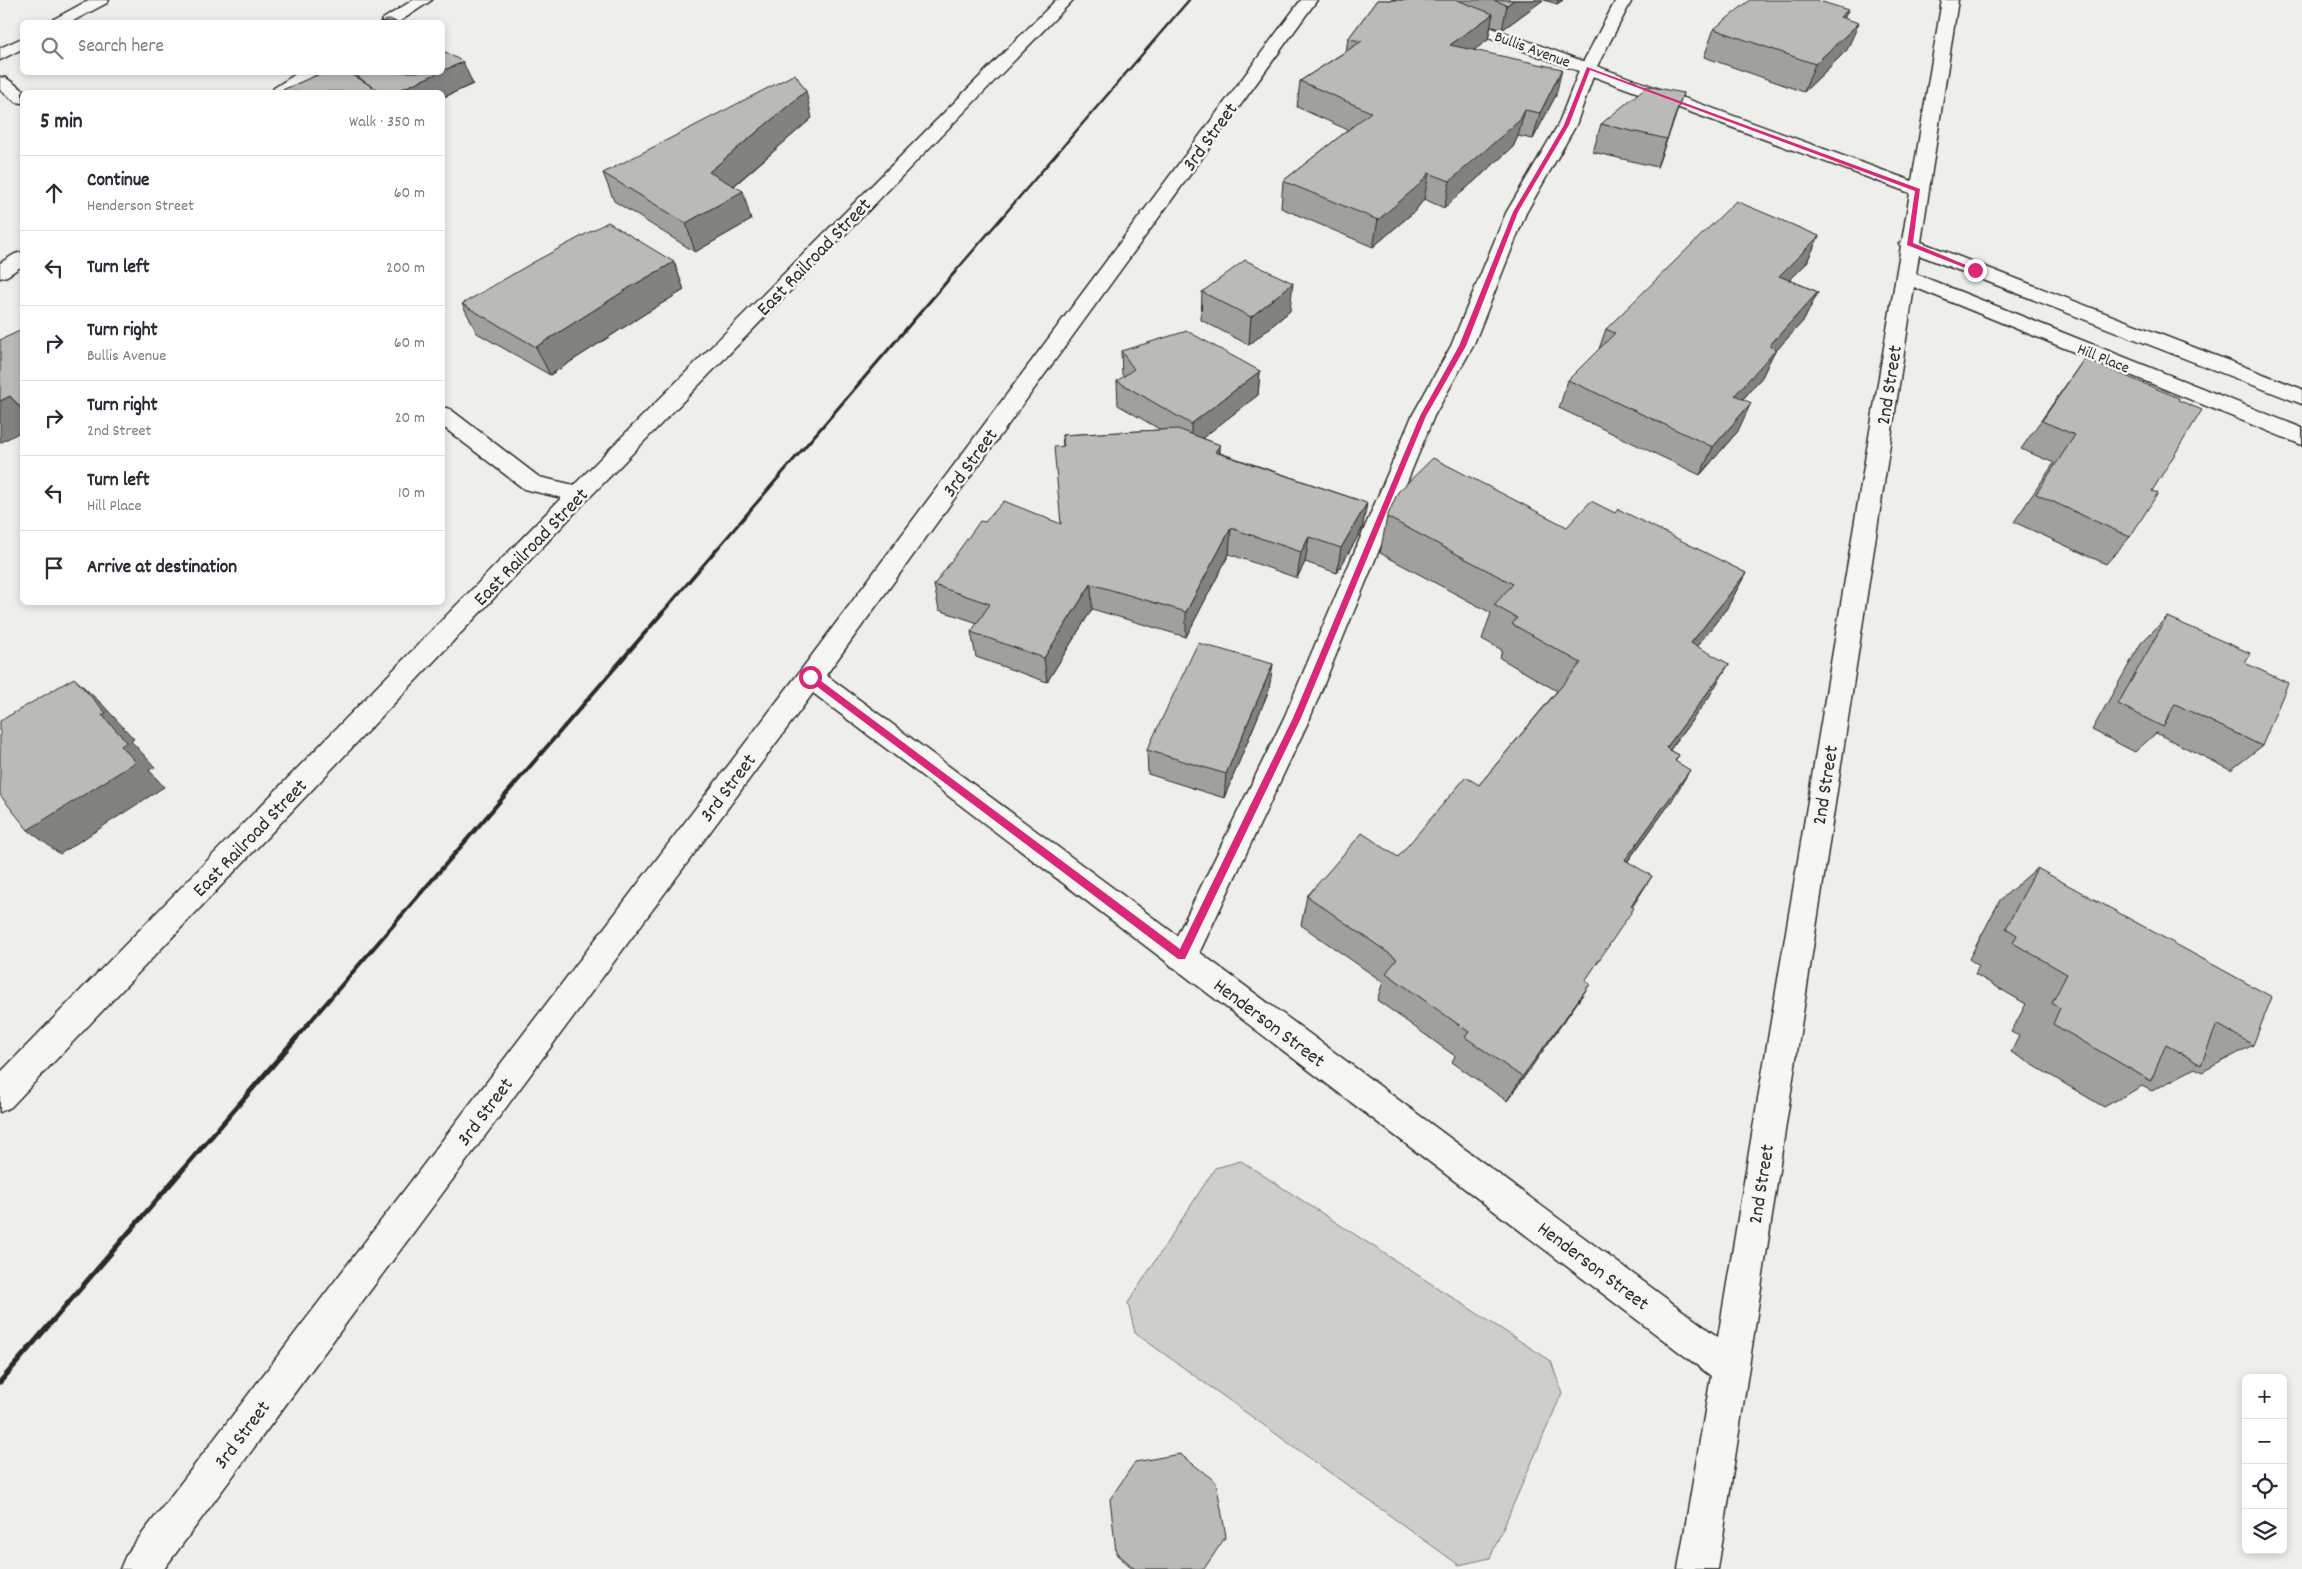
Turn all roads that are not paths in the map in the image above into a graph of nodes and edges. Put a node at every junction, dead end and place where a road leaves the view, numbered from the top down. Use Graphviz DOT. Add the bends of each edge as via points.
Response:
graph roads {
  1 [pos="102,0"];
  2 [pos="424,0"];
  3 [pos="1065,0"];
  4 [pos="1309,0"];
  5 [pos="1400,0"];
  6 [pos="1624,0"];
  7 [pos="1950,0"];
  8 [pos="64,20"];
  9 [pos="392,20"];
  10 [pos="20,44"];
  11 [pos="0,55"];
  12 [pos="1588,68"];
  13 [pos="306,75"];
  14 [pos="0,82"];
  15 [pos="283,90"];
  16 [pos="20,97"];
  17 [pos="1918,190"];
  18 [pos="1910,244"];
  19 [pos="20,259"];
  20 [pos="0,272"];
  21 [pos="1906,277"];
  22 [pos="2302,397"];
  23 [pos="445,416"];
  24 [pos="2302,437"];
  25 [pos="579,494"];
  26 [pos="810,677"];
  27 [pos="1182,956"];
  28 [pos="0,1096"];
  29 [pos="1730,1368"];
  30 [pos="140,1569"];
  31 [pos="1698,1569"];
  1 -- 8 [label="street"];
  2 -- 9 [label="street"];
  3 -- 25 [label="street, East Railroad Street"];
  4 -- 26 [label="street, 3rd Street"];
  5 -- 12 [label="street, Bullis Avenue"];
  6 -- 12 [label="street"];
  7 -- 17 [label="street, 2nd Street"];
  10 -- 11 [label="street"];
  12 -- 17 [label="street, Bullis Avenue"];
  12 -- 27 [label="street" via="1567,125 1516,212 1462,346 1423,416 1297,718"];
  13 -- 15 [label="street"];
  14 -- 16 [label="street"];
  17 -- 18 [label="street, 2nd Street"];
  18 -- 21 [label="street, 2nd Street"];
  18 -- 22 [label="street, Hill Place"];
  19 -- 20 [label="street"];
  21 -- 24 [label="street, Hill Place"];
  21 -- 29 [label="street, 2nd Street"];
  23 -- 25 [label="street" via="532,483"];
  25 -- 28 [label="street, East Railroad Street"];
  26 -- 27 [label="street, Henderson Street"];
  26 -- 30 [label="street, 3rd Street"];
  27 -- 29 [label="street, Henderson Street"];
  29 -- 31 [label="street, 2nd Street"];
}
